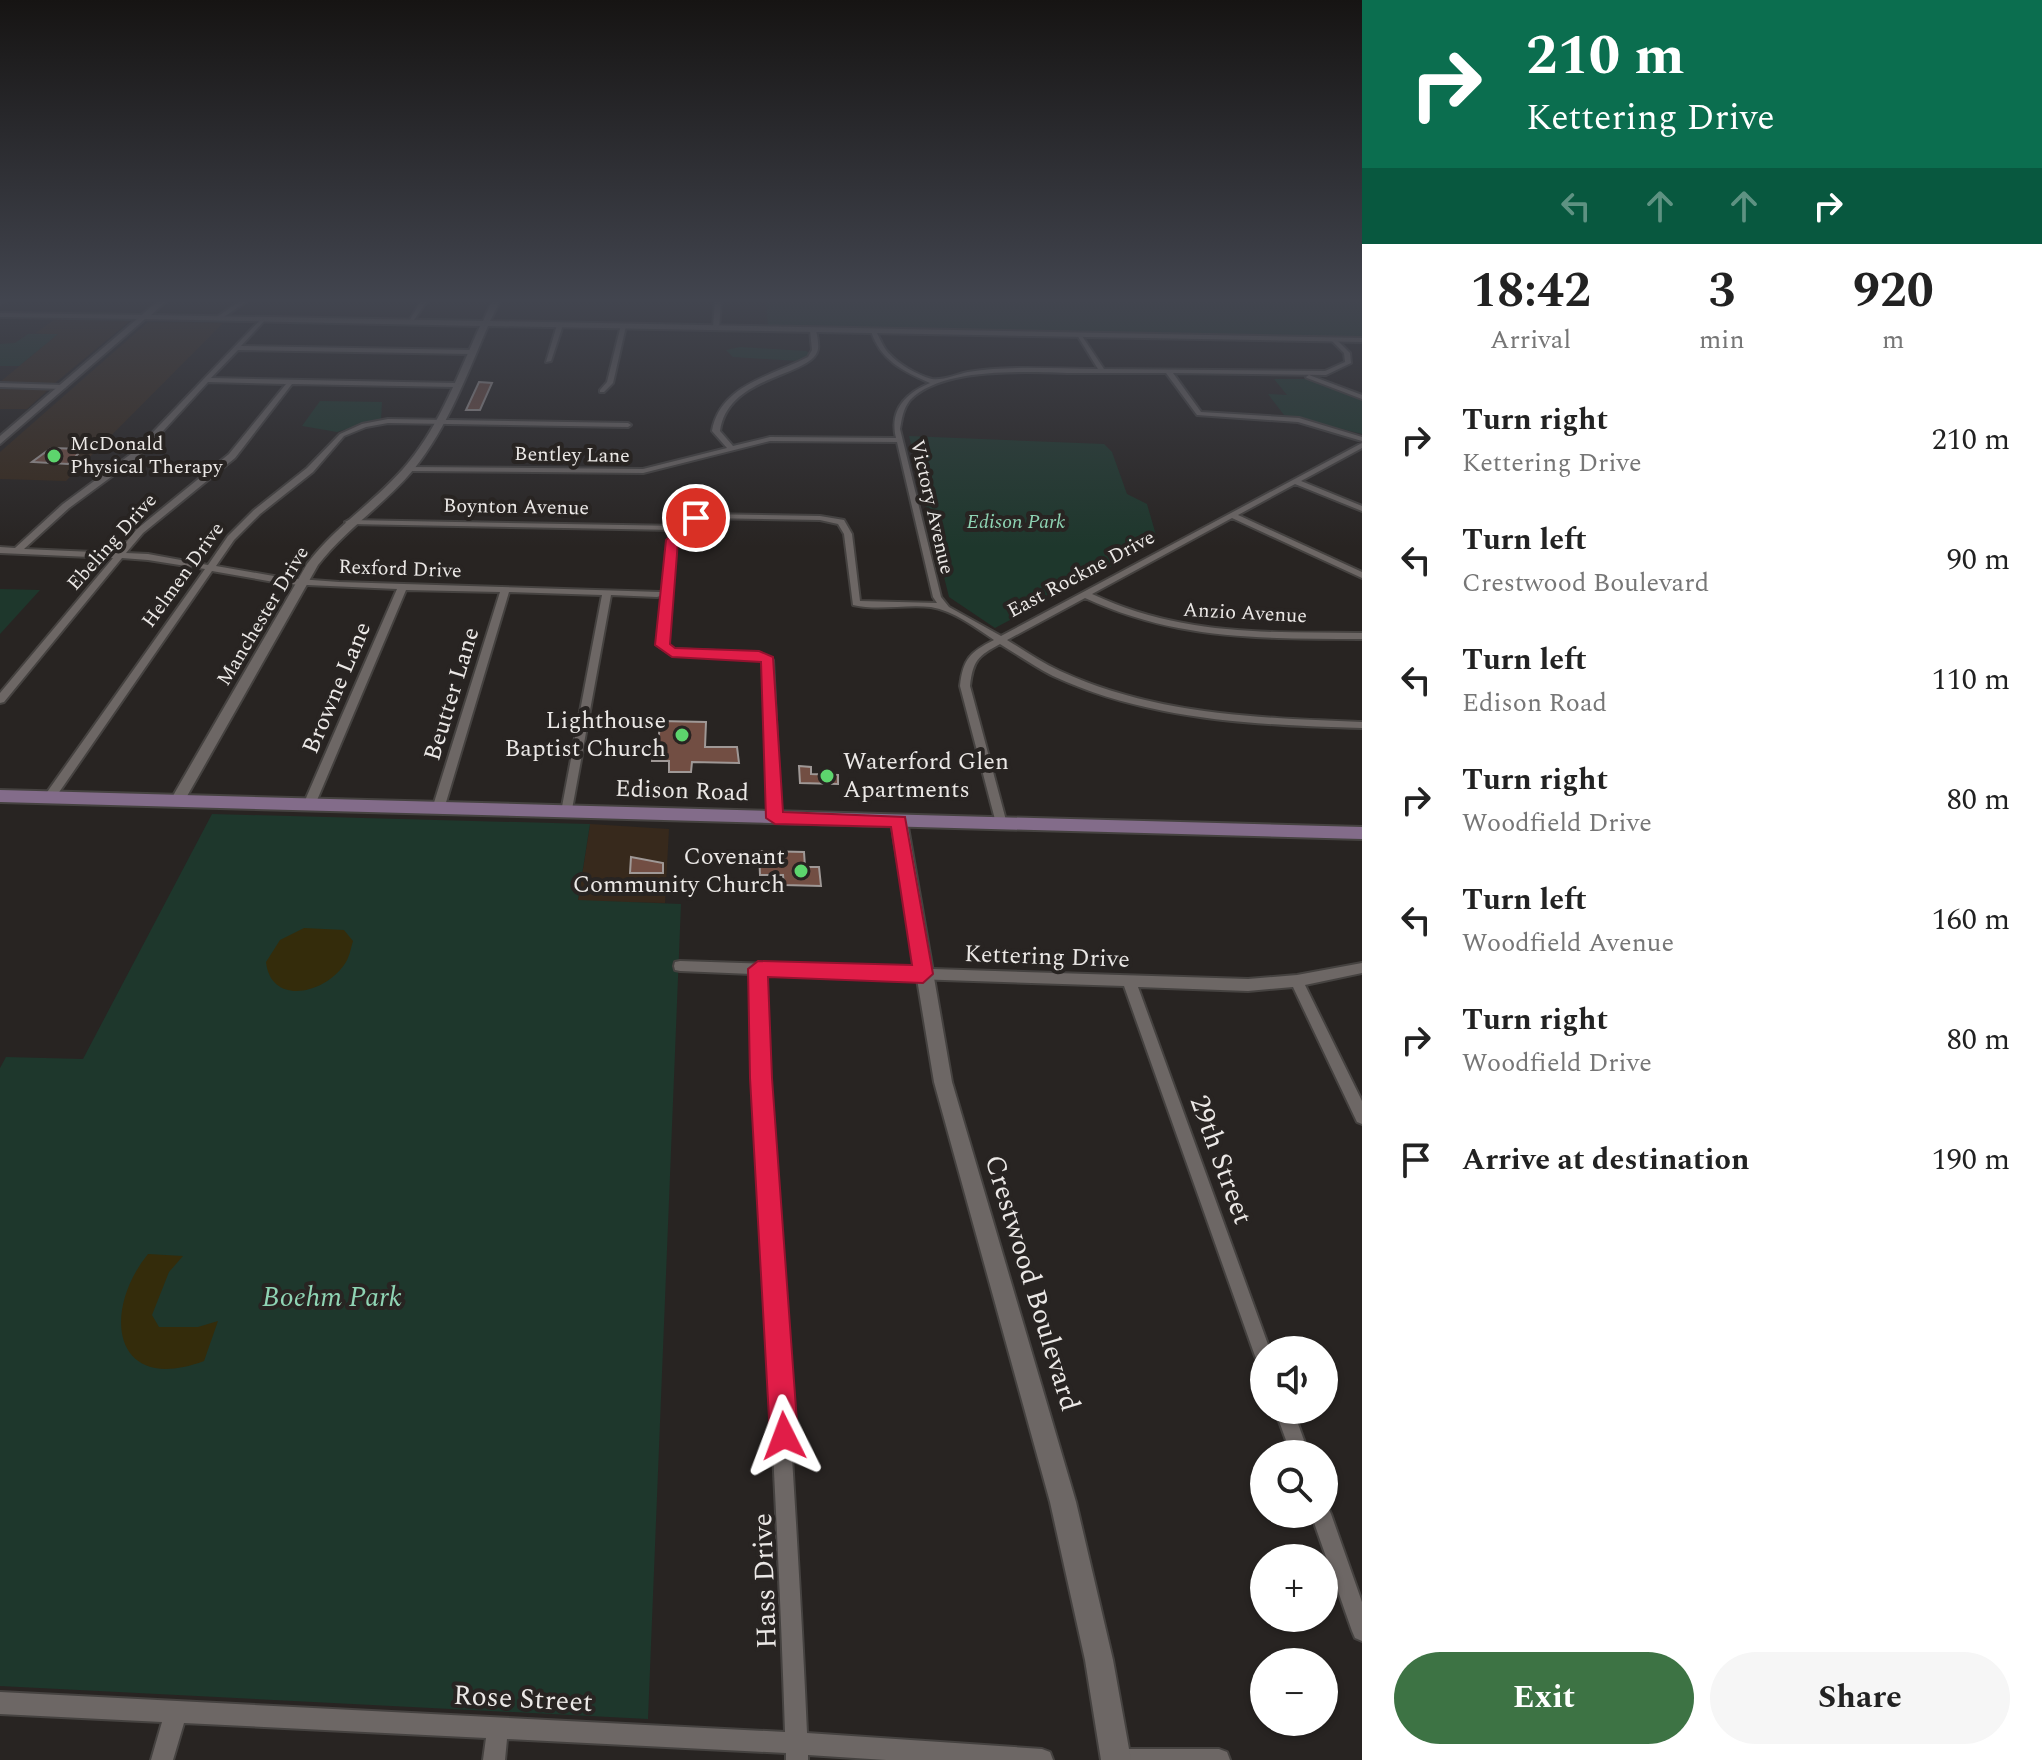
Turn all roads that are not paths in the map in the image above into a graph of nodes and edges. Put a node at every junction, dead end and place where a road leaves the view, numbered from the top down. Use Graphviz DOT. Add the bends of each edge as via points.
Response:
graph roads {
  1 [pos="67,383"];
  2 [pos="205,383"];
  3 [pos="289,383"];
  4 [pos="378,383"];
  5 [pos="610,383"];
  6 [pos="759,383"];
  7 [pos="936,383"];
  8 [pos="1176,383"];
  9 [pos="1327,383"];
  10 [pos="0,385"];
  11 [pos="455,385"];
  12 [pos="63,387"];
  13 [pos="602,391"];
  14 [pos="1362,397"];
  15 [pos="437,422"];
  16 [pos="628,425"];
  17 [pos="1362,439"];
  18 [pos="899,440"];
  19 [pos="0,441"];
  20 [pos="1362,445"];
  21 [pos="732,449"];
  22 [pos="409,469"];
  23 [pos="1295,481"];
  24 [pos="1362,509"];
  25 [pos="1231,515"];
  26 [pos="349,522"];
  27 [pos="682,528"];
  28 [pos="0,550"];
  29 [pos="18,550"];
  30 [pos="120,554"];
  31 [pos="209,568"];
  32 [pos="1362,575"];
  33 [pos="301,583"];
  34 [pos="402,588"];
  35 [pos="505,591"];
  36 [pos="607,593"];
  37 [pos="657,594"];
  38 [pos="1084,594"];
  39 [pos="945,607"];
  40 [pos="1362,636"];
  41 [pos="997,640"];
  42 [pos="0,700"];
  43 [pos="1362,725"];
  44 [pos="0,796"];
  45 [pos="49,798"];
  46 [pos="177,801"];
  47 [pos="309,805"];
  48 [pos="438,809"];
  49 [pos="567,812"];
  50 [pos="775,818"];
  51 [pos="899,821"];
  52 [pos="1001,824"];
  53 [pos="1362,833"];
  54 [pos="680,966"];
  55 [pos="1362,968"];
  56 [pos="758,969"];
  57 [pos="923,974"];
  58 [pos="1129,981"];
  59 [pos="1297,981"];
  60 [pos="1362,1117"];
  61 [pos="1257,1336"];
  62 [pos="1326,1528"];
  63 [pos="1362,1631"];
  64 [pos="0,1703"];
  65 [pos="176,1712"];
  66 [pos="498,1729"];
  67 [pos="797,1752"];
  68 [pos="162,1760"];
  69 [pos="494,1760"];
  70 [pos="1042,1760"];
  71 [pos="1116,1760"];
  72 [pos="1127,1760"];
  73 [pos="1219,1760"];
  1 -- 12 [label="street"];
  2 -- 29 [label="street" via="138,453 66,506"];
  3 -- 30 [label="street, Ebeling Drive" via="232,456 151,521"];
  4 -- 11 [label="street"];
  5 -- 13 [label="street"];
  6 -- 21 [label="street" via="719,414 716,431"];
  7 -- 18 [label="street, Victory Avenue" via="902,406 896,418"];
  8 -- 17 [label="street" via="1199,414 1283,417"];
  9 -- 14 [label="street"];
  10 -- 12 [label="street"];
  11 -- 15 [label="street, Manchester Drive"];
  12 -- 19 [label="street"];
  15 -- 16 [label="street, Helmen Drive"];
  15 -- 22 [label="street, Manchester Drive"];
  15 -- 31 [label="street, Helmen Drive" via="379,422 342,435 310,470 248,520"];
  18 -- 21 [label="street, Bentley Lane" via="786,438"];
  18 -- 39 [label="street, Victory Avenue" via="937,597"];
  20 -- 23 [label="street, East Rockne Drive"];
  21 -- 22 [label="street, Bentley Lane" via="643,471"];
  22 -- 26 [label="street, Manchester Drive"];
  23 -- 24 [label="street"];
  23 -- 25 [label="street, East Rockne Drive"];
  25 -- 32 [label="street"];
  25 -- 38 [label="street, East Rockne Drive"];
  26 -- 27 [label="street, Boynton Avenue"];
  26 -- 33 [label="street, Manchester Drive"];
  27 -- 39 [label="street" via="696,518 828,518 844,525 856,603"];
  27 -- 50 [label="street" via="672,540 662,645 672,652 768,660"];
  28 -- 29 [label="street, Rexford Drive"];
  29 -- 30 [label="street, Rexford Drive"];
  30 -- 31 [label="street, Rexford Drive"];
  30 -- 42 [label="street, Ebeling Drive"];
  31 -- 33 [label="street, Rexford Drive"];
  31 -- 45 [label="street, Helmen Drive"];
  33 -- 34 [label="street, Rexford Drive"];
  33 -- 46 [label="street, Manchester Drive"];
  34 -- 35 [label="street, Rexford Drive"];
  34 -- 47 [label="street, Browne Lane"];
  35 -- 36 [label="street, Rexford Drive"];
  35 -- 48 [label="street, Beutter Lane"];
  36 -- 37 [label="street, Rexford Drive"];
  36 -- 49 [label="street"];
  38 -- 40 [label="street, Anzio Avenue" via="1131,616 1180,629"];
  38 -- 41 [label="street, East Rockne Drive"];
  39 -- 41 [label="street"];
  41 -- 43 [label="street" via="1073,680 1171,711 1240,721"];
  41 -- 52 [label="street, East Rockne Drive" via="972,659 964,677"];
  44 -- 45 [label="main road, Edison Road"];
  45 -- 46 [label="main road, Edison Road"];
  46 -- 47 [label="main road, Edison Road"];
  47 -- 48 [label="main road, Edison Road"];
  48 -- 49 [label="main road, Edison Road"];
  49 -- 50 [label="main road, Edison Road"];
  50 -- 51 [label="main road, Edison Road"];
  51 -- 52 [label="main road, Edison Road"];
  51 -- 57 [label="street, Crestwood Boulevard"];
  52 -- 53 [label="main road, Edison Road"];
  54 -- 56 [label="street, Kettering Drive"];
  55 -- 59 [label="street, Kettering Drive"];
  56 -- 57 [label="street, Kettering Drive"];
  56 -- 67 [label="street, Hass Drive"];
  57 -- 58 [label="street, Kettering Drive"];
  57 -- 71 [label="street, Crestwood Boulevard" via="956,1133 1063,1502"];
  58 -- 59 [label="street, Kettering Drive"];
  58 -- 61 [label="street, 29th Street"];
  59 -- 60 [label="street"];
  62 -- 63 [label="street"];
  64 -- 65 [label="street, Rose Street"];
  65 -- 66 [label="street, Rose Street"];
  65 -- 68 [label="street"];
  66 -- 67 [label="street, Rose Street"];
  66 -- 69 [label="street"];
  67 -- 70 [label="street, Rose Street"];
  72 -- 73 [label="street"];
}
